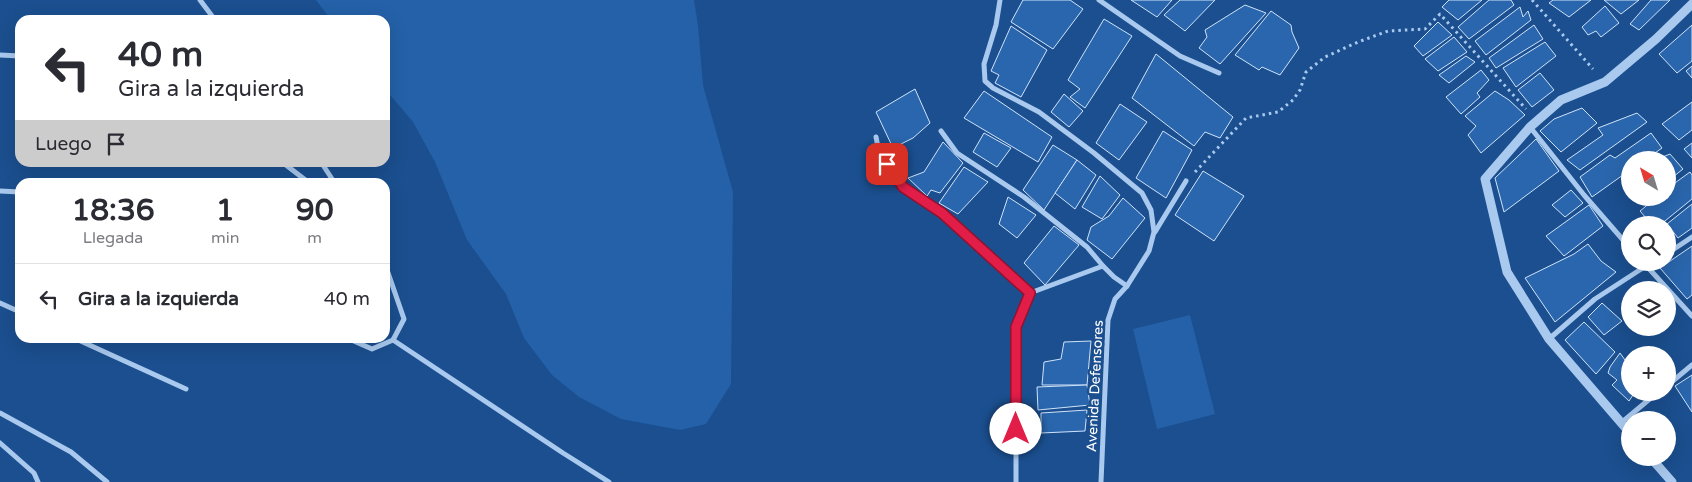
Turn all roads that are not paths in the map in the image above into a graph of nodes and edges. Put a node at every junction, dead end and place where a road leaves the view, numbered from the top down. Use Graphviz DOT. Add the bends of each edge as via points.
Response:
graph roads {
  1 [pos="200,0"];
  2 [pos="1000,0"];
  3 [pos="1100,0"];
  4 [pos="1692,4"];
  5 [pos="211,15"];
  6 [pos="0,55"];
  7 [pos="15,56"];
  8 [pos="1219,73"];
  9 [pos="1530,127"];
  10 [pos="941,131"];
  11 [pos="876,137"];
  12 [pos="288,167"];
  13 [pos="324,167"];
  14 [pos="303,178"];
  15 [pos="331,178"];
  16 [pos="1186,181"];
  17 [pos="0,191"];
  18 [pos="15,192"];
  19 [pos="1154,232"];
  20 [pos="1692,236"];
  21 [pos="1621,238"];
  22 [pos="1676,247"];
  23 [pos="1102,266"];
  24 [pos="1635,271"];
  25 [pos="1651,271"];
  26 [pos="390,278"];
  27 [pos="1127,286"];
  28 [pos="1030,293"];
  29 [pos="0,303"];
  30 [pos="15,310"];
  31 [pos="1692,316"];
  32 [pos="393,340"];
  33 [pos="1549,340"];
  34 [pos="390,341"];
  35 [pos="85,343"];
  36 [pos="358,343"];
  37 [pos="386,343"];
  38 [pos="1692,365"];
  39 [pos="1676,378"];
  40 [pos="186,389"];
  41 [pos="1647,401"];
  42 [pos="1635,411"];
  43 [pos="0,413"];
  44 [pos="1621,423"];
  45 [pos="0,443"];
  46 [pos="1658,466"];
  47 [pos="38,482"];
  48 [pos="107,482"];
  49 [pos="609,482"];
  50 [pos="1016,482"];
  51 [pos="1102,482"];
  52 [pos="1672,482"];
  1 -- 5 [label="street"];
  2 -- 19 [label="street, Avenida Defensores" via="984,64 984,81 1039,112 1142,193 1151,210"];
  3 -- 8 [label="street" via="1180,56"];
  4 -- 9 [label="street" via="1605,82 1561,100"];
  6 -- 7 [label="street"];
  9 -- 21 [label="street"];
  9 -- 33 [label="street" via="1485,179 1508,272"];
  10 -- 23 [label="street" via="958,153 1087,247"];
  11 -- 28 [label="street" via="879,152 903,187 942,213"];
  12 -- 14 [label="street"];
  13 -- 15 [label="street"];
  16 -- 19 [label="street"];
  17 -- 18 [label="street"];
  19 -- 27 [label="street, Avenida Defensores" via="1149,251"];
  20 -- 22 [label="street"];
  23 -- 27 [label="street"];
  23 -- 28 [label="street"];
  24 -- 33 [label="street" via="1596,299"];
  25 -- 31 [label="street"];
  26 -- 32 [label="street" via="404,319"];
  27 -- 51 [label="street, Avenida Defensores" via="1115,299 1108,320"];
  28 -- 50 [label="street" via="1016,327"];
  29 -- 30 [label="street"];
  32 -- 34 [label="street"];
  32 -- 49 [label="street"];
  33 -- 44 [label="street"];
  35 -- 40 [label="street"];
  36 -- 37 [label="street" via="372,349"];
  38 -- 39 [label="street"];
  41 -- 42 [label="street"];
  43 -- 48 [label="street" via="71,452"];
  45 -- 47 [label="street" via="34,473"];
  46 -- 52 [label="street"];
}
